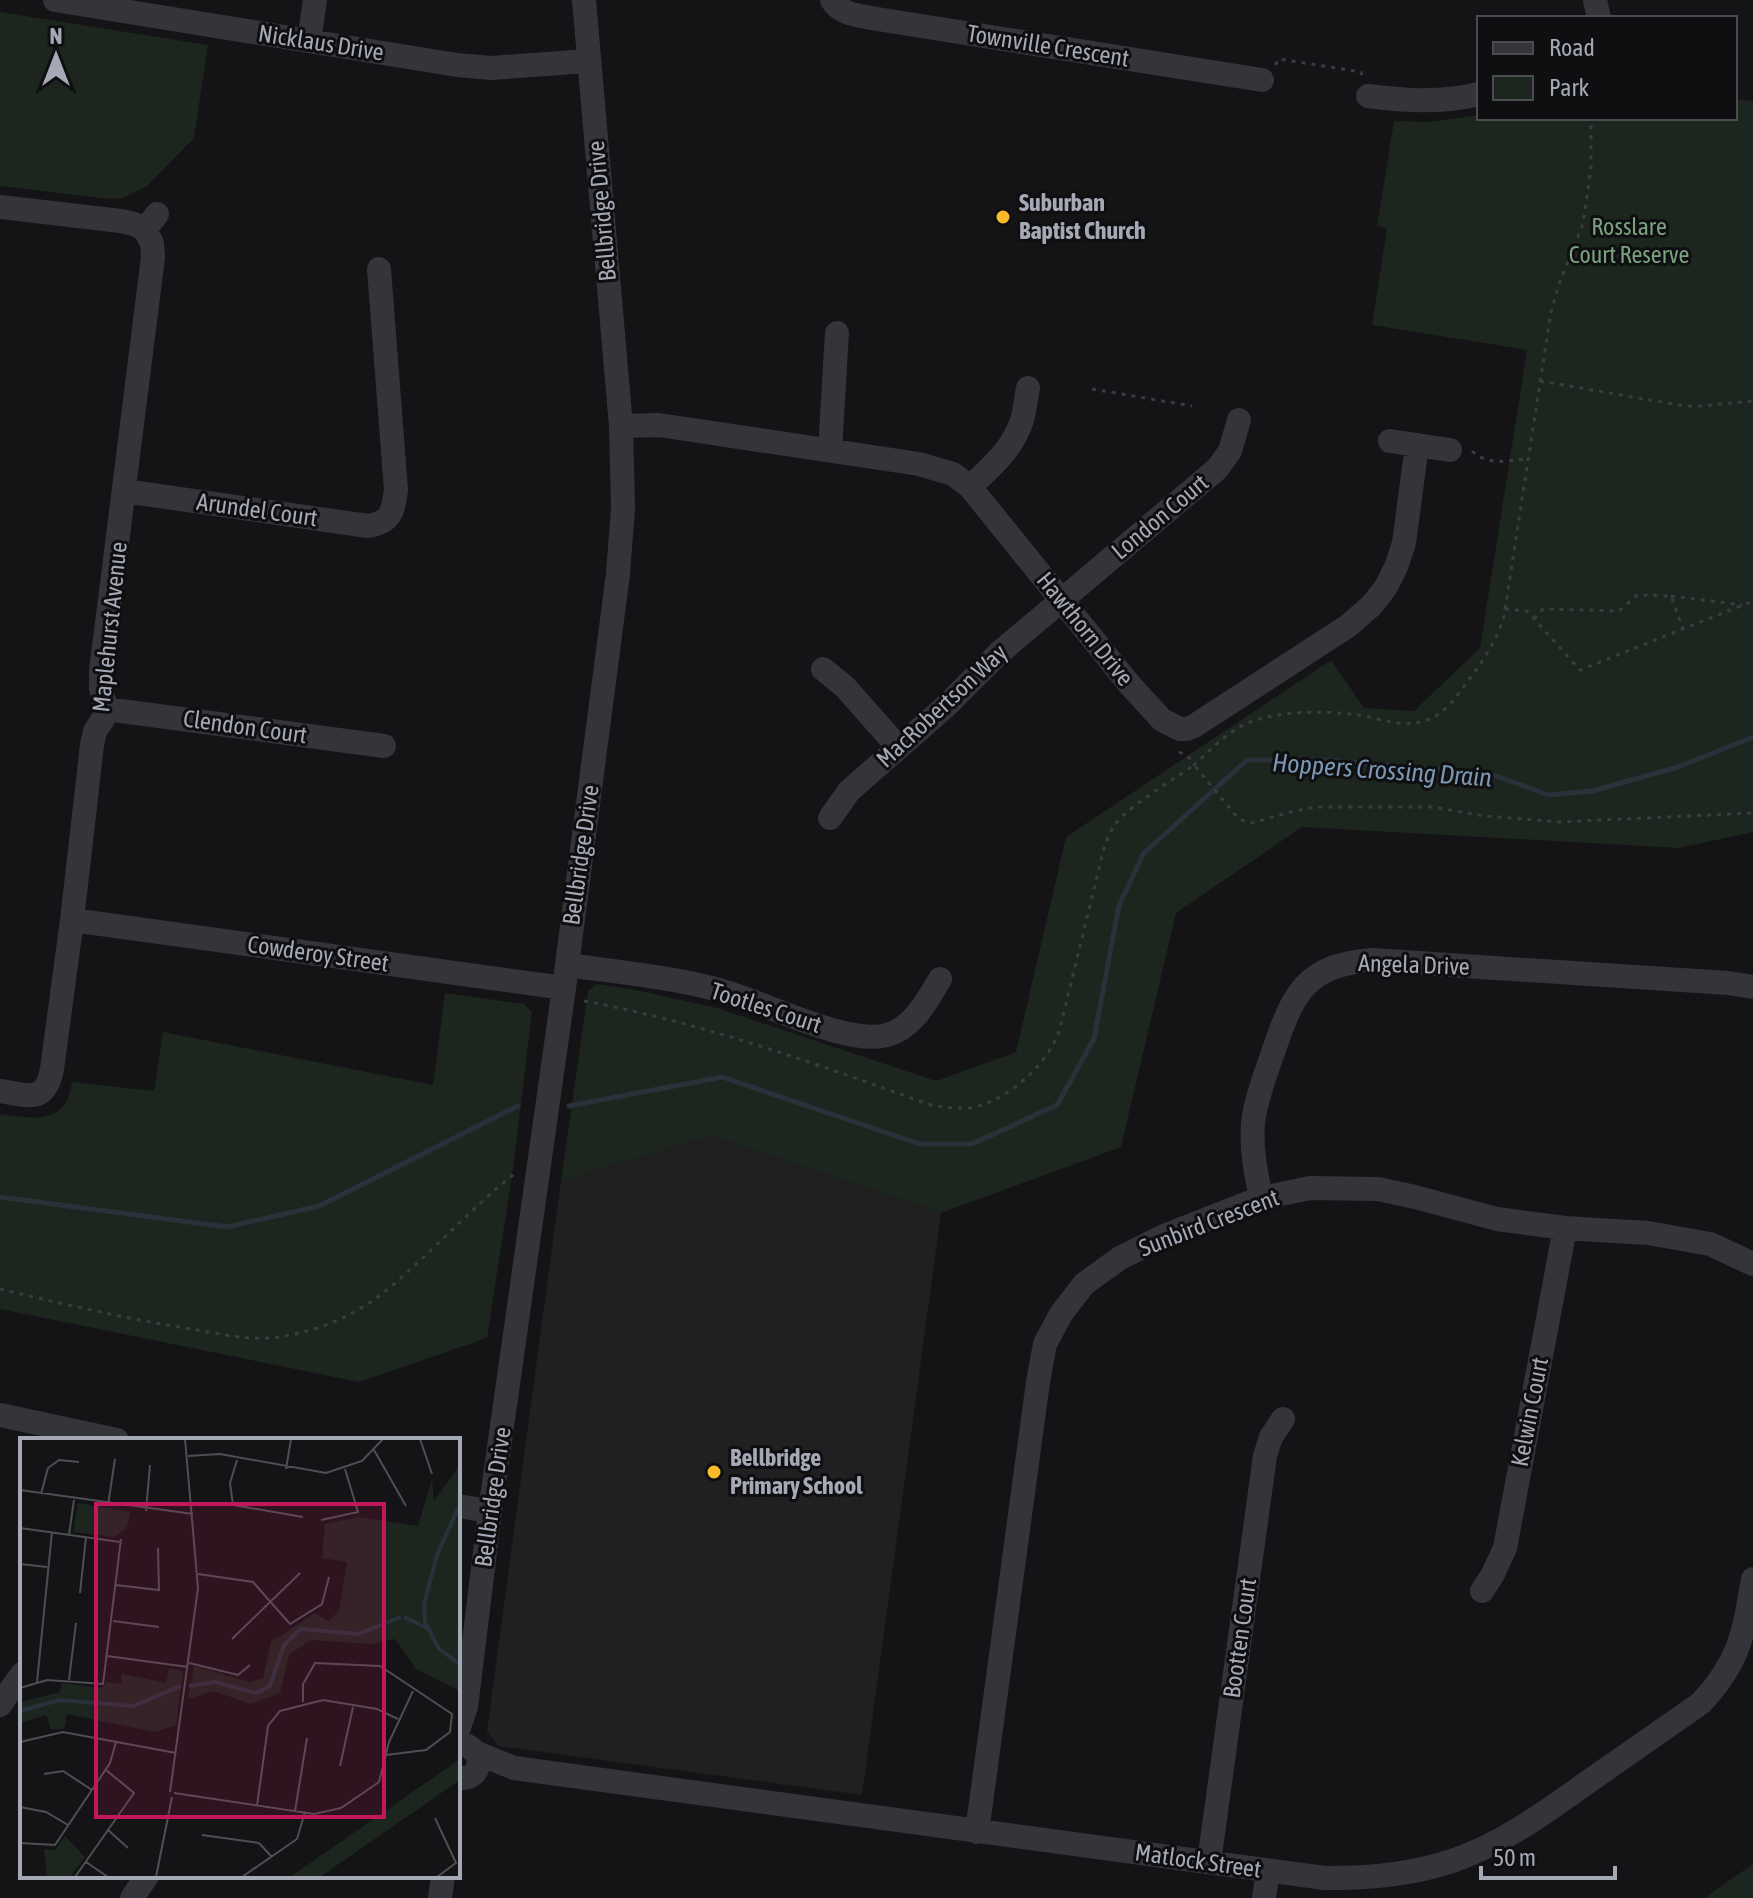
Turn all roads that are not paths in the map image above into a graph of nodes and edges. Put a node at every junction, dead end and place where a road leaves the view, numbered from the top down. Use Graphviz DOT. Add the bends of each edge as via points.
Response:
graph roads {
  1 [pos="315,0"];
  2 [pos="584,0"];
  3 [pos="69,1"];
  4 [pos="830,9"];
  5 [pos="309,41"];
  6 [pos="588,61"];
  7 [pos="1262,80"];
  8 [pos="1477,95"];
  9 [pos="1368,96"];
  10 [pos="0,207"];
  11 [pos="379,269"];
  12 [pos="837,333"];
  13 [pos="1028,388"];
  14 [pos="1239,420"];
  15 [pos="621,426"];
  16 [pos="1390,441"];
  17 [pos="1417,445"];
  18 [pos="1459,449"];
  19 [pos="830,450"];
  20 [pos="970,487"];
  21 [pos="124,491"];
  22 [pos="1061,599"];
  23 [pos="823,669"];
  24 [pos="106,709"];
  25 [pos="384,746"];
  26 [pos="898,747"];
  27 [pos="830,818"];
  28 [pos="72,920"];
  29 [pos="565,977"];
  30 [pos="940,979"];
  31 [pos="1753,987"];
  32 [pos="0,1091"];
  33 [pos="1261,1198"];
  34 [pos="1565,1228"];
  35 [pos="1753,1264"];
  36 [pos="0,1415"];
  37 [pos="1283,1419"];
  38 [pos="108,1438"];
  39 [pos="460,1506"];
  40 [pos="490,1511"];
  41 [pos="1753,1579"];
  42 [pos="1482,1591"];
  43 [pos="20,1677"];
  44 [pos="0,1705"];
  45 [pos="465,1757"];
  46 [pos="977,1832"];
  47 [pos="1209,1862"];
  48 [pos="1268,1871"];
  49 [pos="146,1878"];
  50 [pos="443,1878"];
  51 [pos="132,1898"];
  52 [pos="440,1898"];
  53 [pos="1264,1898"];
  1 -- 5 [label="street"];
  2 -- 6 [label="street, Bellbridge Drive"];
  3 -- 5 [label="street, Nicklaus Drive"];
  4 -- 7 [label="street, Townville Crescent"];
  5 -- 6 [label="street, Nicklaus Drive" via="491,68"];
  6 -- 15 [label="street, Bellbridge Drive"];
  8 -- 9 [label="street" via="1431,102"];
  10 -- 21 [label="street, Maplehurst Avenue" via="151,222 153,257"];
  11 -- 21 [label="street, Arundel Court" via="395,525 368,526"];
  12 -- 19 [label="street"];
  13 -- 20 [label="street" via="1015,437"];
  14 -- 22 [label="street, London Court" via="1230,451 1217,469"];
  15 -- 19 [label="street, Hawthorn Drive" via="659,425"];
  15 -- 29 [label="street, Bellbridge Drive" via="618,574"];
  16 -- 17 [label="street"];
  17 -- 18 [label="street"];
  17 -- 22 [label="street, Hawthorn Drive" via="1404,543 1391,577 1372,605 1348,626 1187,729 1162,720"];
  19 -- 20 [label="street, Hawthorn Drive" via="928,466 953,474"];
  20 -- 22 [label="street, Hawthorn Drive"];
  21 -- 24 [label="street, Maplehurst Avenue" via="101,671"];
  22 -- 26 [label="street, MacRobertson Way"];
  23 -- 26 [label="street"];
  24 -- 25 [label="street, Clendon Court"];
  24 -- 28 [label="street, Maplehurst Avenue" via="92,745"];
  26 -- 27 [label="street, MacRobertson Way" via="849,791"];
  28 -- 29 [label="street, Cowderoy Street"];
  28 -- 32 [label="street, Maplehurst Avenue" via="50,1081 46,1089 31,1095"];
  29 -- 30 [label="street, Tootles Court" via="653,977 724,991 863,1038 902,1029"];
  29 -- 40 [label="street, Bellbridge Drive"];
  31 -- 33 [label="street, Angela Drive" via="1373,960 1332,966 1297,995 1261,1090 1253,1124"];
  33 -- 34 [label="street, Sunbird Crescent" via="1310,1188 1378,1189 1497,1219"];
  33 -- 46 [label="street, Sunbird Crescent" via="1120,1258 1084,1284 1045,1344"];
  34 -- 35 [label="street, Sunbird Crescent" via="1648,1233 1710,1244"];
  34 -- 42 [label="street, Kelwin Court" via="1505,1548"];
  36 -- 38 [label="street"];
  37 -- 47 [label="street, Bootten Court" via="1265,1456"];
  39 -- 40 [label="street"];
  40 -- 45 [label="street, Bellbridge Drive"];
  41 -- 48 [label="street, Matlock Street" via="1735,1657 1701,1703 1530,1823 1492,1845 1415,1871 1325,1878"];
  43 -- 44 [label="street"];
  45 -- 46 [label="street, Matlock Street"];
  46 -- 47 [label="street, Matlock Street"];
  47 -- 48 [label="street, Matlock Street"];
  48 -- 53 [label="street"];
  49 -- 51 [label="street"];
  50 -- 52 [label="street"];
}
